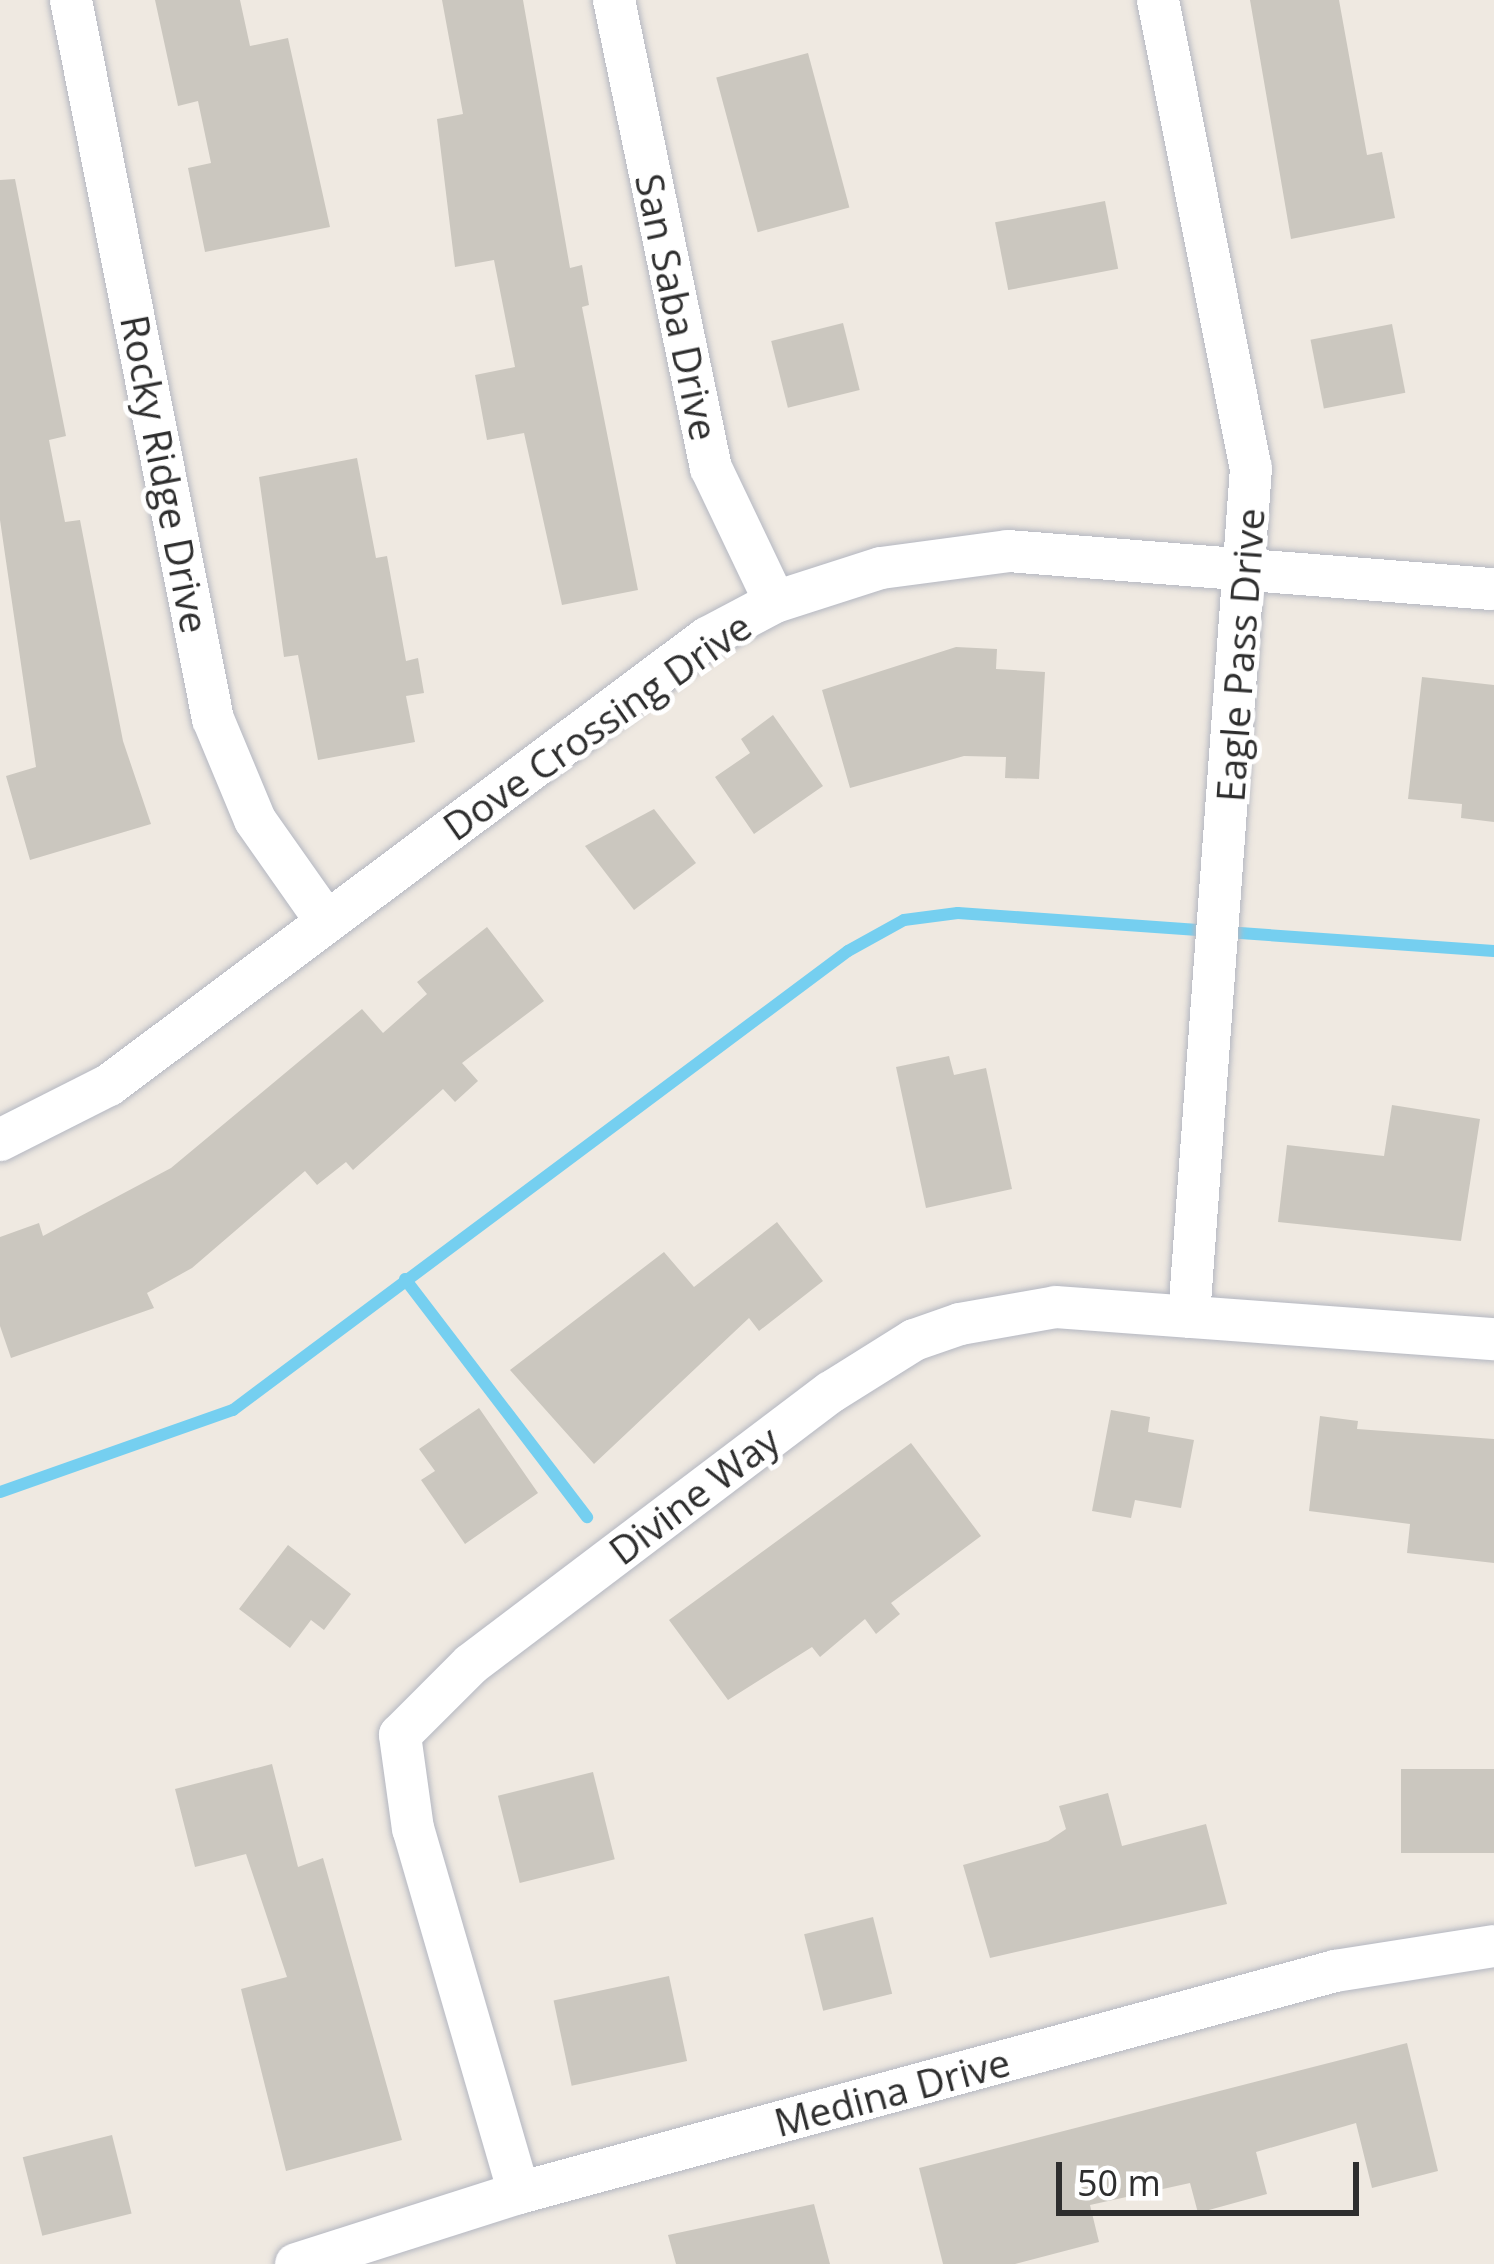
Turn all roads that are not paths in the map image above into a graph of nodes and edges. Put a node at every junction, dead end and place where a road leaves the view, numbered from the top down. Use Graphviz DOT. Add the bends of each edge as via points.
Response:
graph roads {
  1 [pos="71,0"];
  2 [pos="614,0"];
  3 [pos="1158,0"];
  4 [pos="1250,568"];
  5 [pos="1494,589"];
  6 [pos="775,602"];
  7 [pos="326,921"];
  8 [pos="0,1140"];
  9 [pos="1189,1317"];
  10 [pos="1494,1339"];
  11 [pos="1494,1946"];
  12 [pos="519,2193"];
  13 [pos="296,2264"];
  1 -- 7 [label="street, Rocky Ridge Drive" via="213,719 255,820"];
  2 -- 6 [label="street, San Saba Drive" via="711,468"];
  3 -- 4 [label="street, Eagle Pass Drive" via="1246,421"];
  4 -- 5 [label="street, Dove Crossing Drive"];
  4 -- 6 [label="street, Dove Crossing Drive" via="951,554"];
  4 -- 9 [label="street, Eagle Pass Drive"];
  6 -- 7 [label="street, Dove Crossing Drive" via="707,638"];
  7 -- 8 [label="street, Dove Crossing Drive" via="109,1085"];
  9 -- 10 [label="street, Divine Way"];
  9 -- 12 [label="street, Divine Way" via="1056,1307 914,1340 831,1392 471,1664 400,1735 412,1829"];
  11 -- 12 [label="street, Medina Drive" via="1335,1971"];
  12 -- 13 [label="street, Medina Drive"];
}
